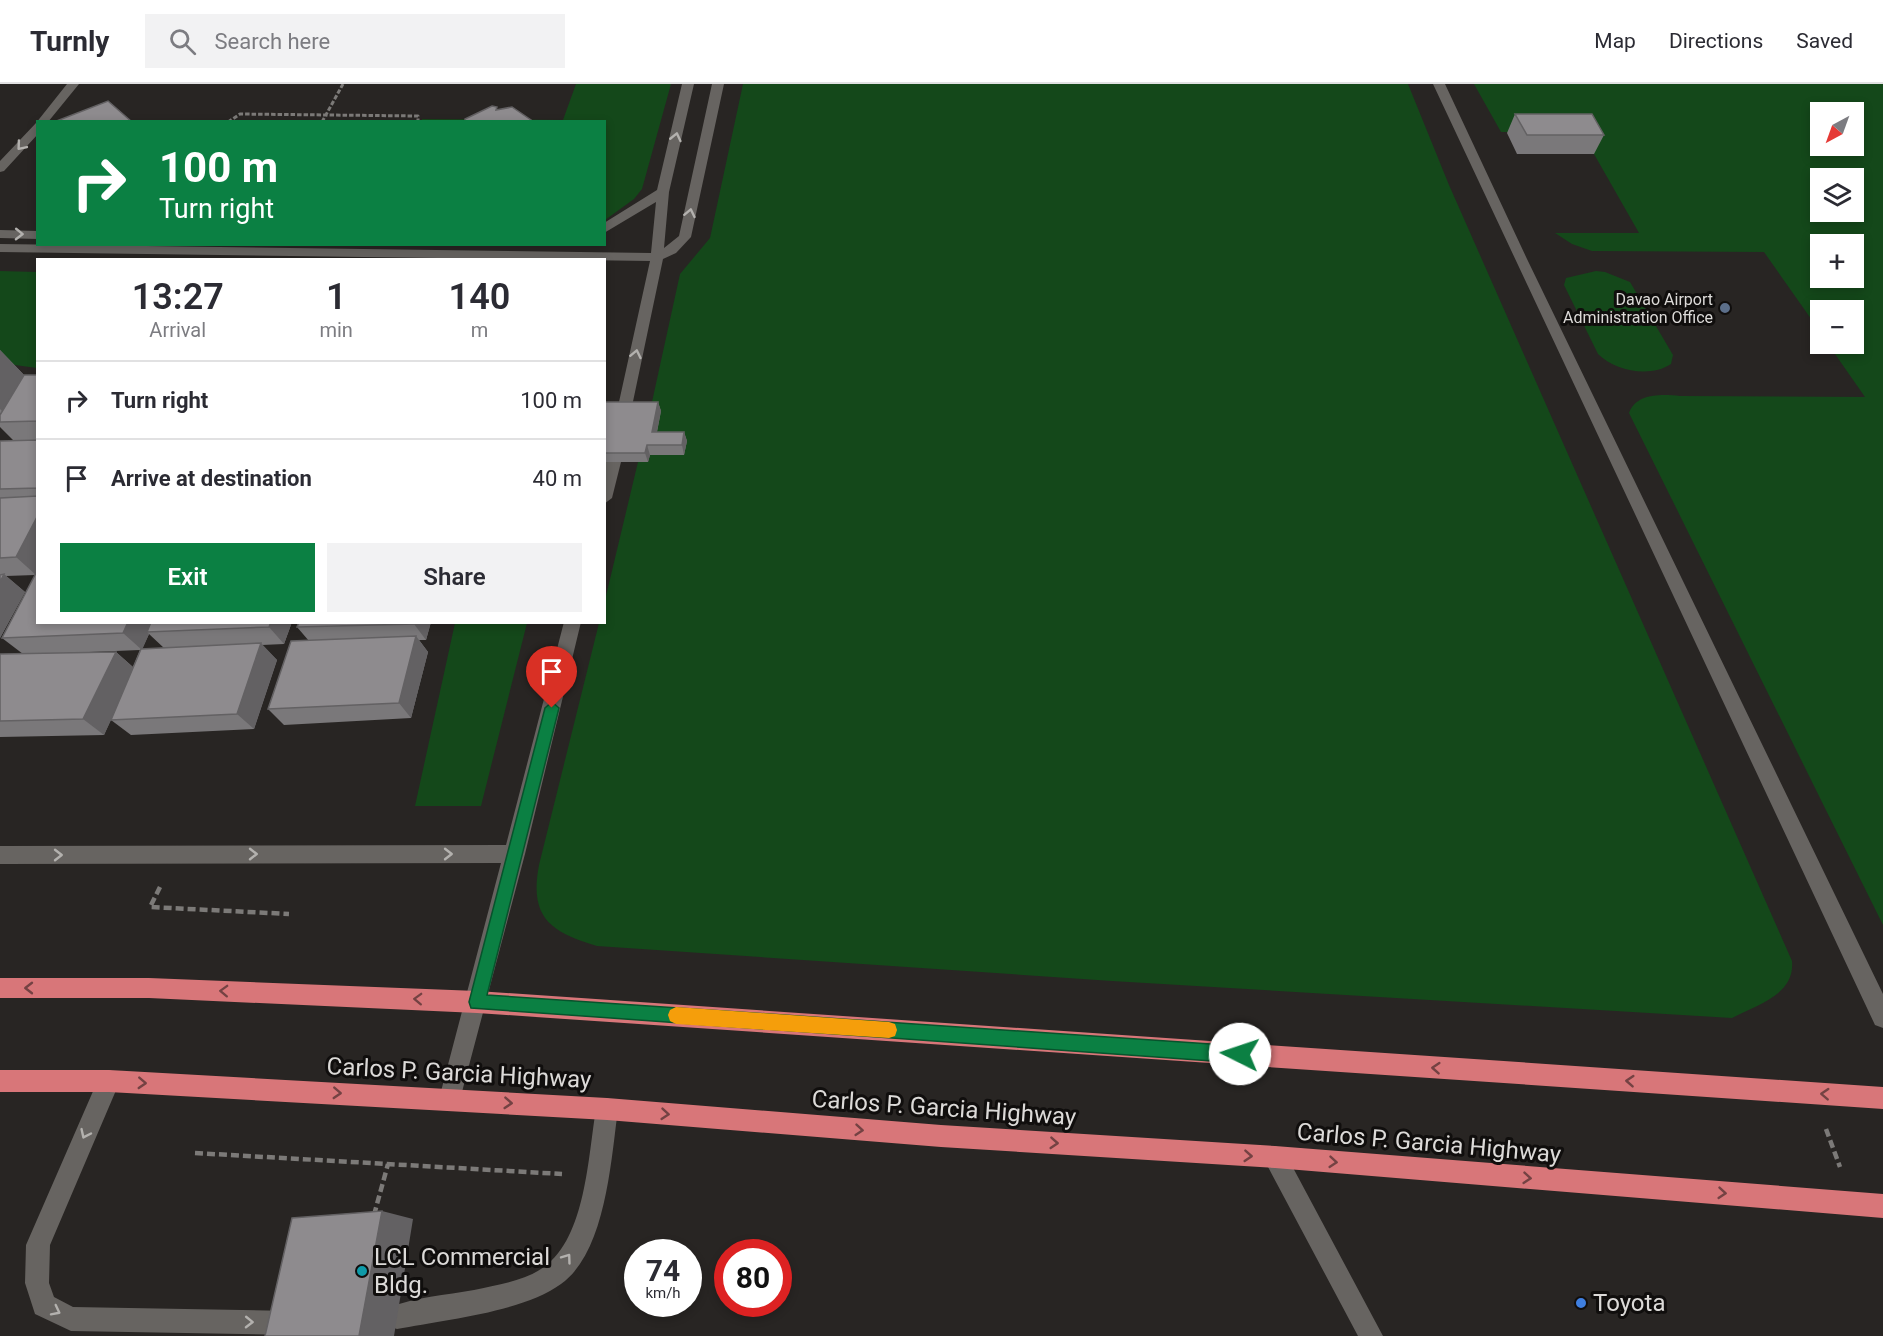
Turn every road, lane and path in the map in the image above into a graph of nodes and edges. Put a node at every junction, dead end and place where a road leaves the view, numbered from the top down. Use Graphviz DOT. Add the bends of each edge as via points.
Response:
graph roads {
  1 [pos="343,84"];
  2 [pos="688,84"];
  3 [pos="718,84"];
  4 [pos="1439,84"];
  5 [pos="70,87"];
  6 [pos="325,115"];
  7 [pos="43,120"];
  8 [pos="231,120"];
  9 [pos="323,120"];
  10 [pos="418,120"];
  11 [pos="36,128"];
  12 [pos="2,167"];
  13 [pos="0,182"];
  14 [pos="663,192"];
  15 [pos="606,228"];
  16 [pos="0,234"];
  17 [pos="36,235"];
  18 [pos="0,248"];
  19 [pos="657,257"];
  20 [pos="624,411"];
  21 [pos="613,462"];
  22 [pos="606,490"];
  23 [pos="572,624"];
  24 [pos="175,854"];
  25 [pos="515,854"];
  26 [pos="0,855"];
  27 [pos="289,914"];
  28 [pos="0,988"];
  29 [pos="477,1002"];
  30 [pos="1883,1017"];
  31 [pos="0,1081"];
  32 [pos="109,1081"];
  33 [pos="1813,1094"];
  34 [pos="1883,1098"];
  35 [pos="450,1099"];
  36 [pos="607,1109"];
  37 [pos="195,1153"];
  38 [pos="1275,1157"];
  39 [pos="388,1164"];
  40 [pos="595,1176"];
  41 [pos="1854,1204"];
  42 [pos="1883,1206"];
  43 [pos="372,1222"];
  44 [pos="397,1317"];
  45 [pos="308,1323"];
  46 [pos="1371,1336"];
  1 -- 6 [label="path"];
  14 -- 2 [label="street, one-way"];
  19 -- 3 [label="street, one-way" via="685,237"];
  4 -- 30 [label="street"];
  5 -- 7 [label="street"];
  6 -- 8 [label="path" via="240,114"];
  6 -- 9 [label="path"];
  6 -- 10 [label="path" via="418,116"];
  11 -- 12 [label="street, one-way"];
  12 -- 13 [label="street" via="6,174"];
  14 -- 15 [label="street"];
  14 -- 19 [label="street"];
  16 -- 17 [label="street, one-way"];
  18 -- 19 [label="street"];
  20 -- 19 [label="street, one-way"];
  21 -- 22 [label="street"];
  23 -- 25 [label="street"];
  24 -- 25 [label="street, one-way"];
  26 -- 24 [label="street, one-way"];
  24 -- 27 [label="path" via="150,907"];
  25 -- 29 [label="street"];
  29 -- 28 [label="highway, one-way" via="149,988"];
  33 -- 29 [label="highway, one-way"];
  29 -- 35 [label="street"];
  31 -- 32 [label="highway, Carlos P. Garcia Highway"];
  32 -- 35 [label="highway, Carlos P. Garcia Highway, one-way"];
  32 -- 45 [label="street, one-way" via="38,1245 37,1283 45,1305 71,1319"];
  34 -- 33 [label="highway, one-way"];
  33 -- 41 [label="path"];
  35 -- 36 [label="highway, Carlos P. Garcia Highway, one-way"];
  36 -- 38 [label="highway, Carlos P. Garcia Highway, one-way"];
  36 -- 40 [label="street"];
  37 -- 39 [label="path"];
  38 -- 41 [label="highway, Carlos P. Garcia Highway, one-way"];
  38 -- 46 [label="street"];
  39 -- 40 [label="path"];
  39 -- 43 [label="path"];
  44 -- 40 [label="street, one-way" via="527,1288 553,1275 570,1258 584,1229"];
  41 -- 42 [label="highway, Carlos P. Garcia Highway"];
}
